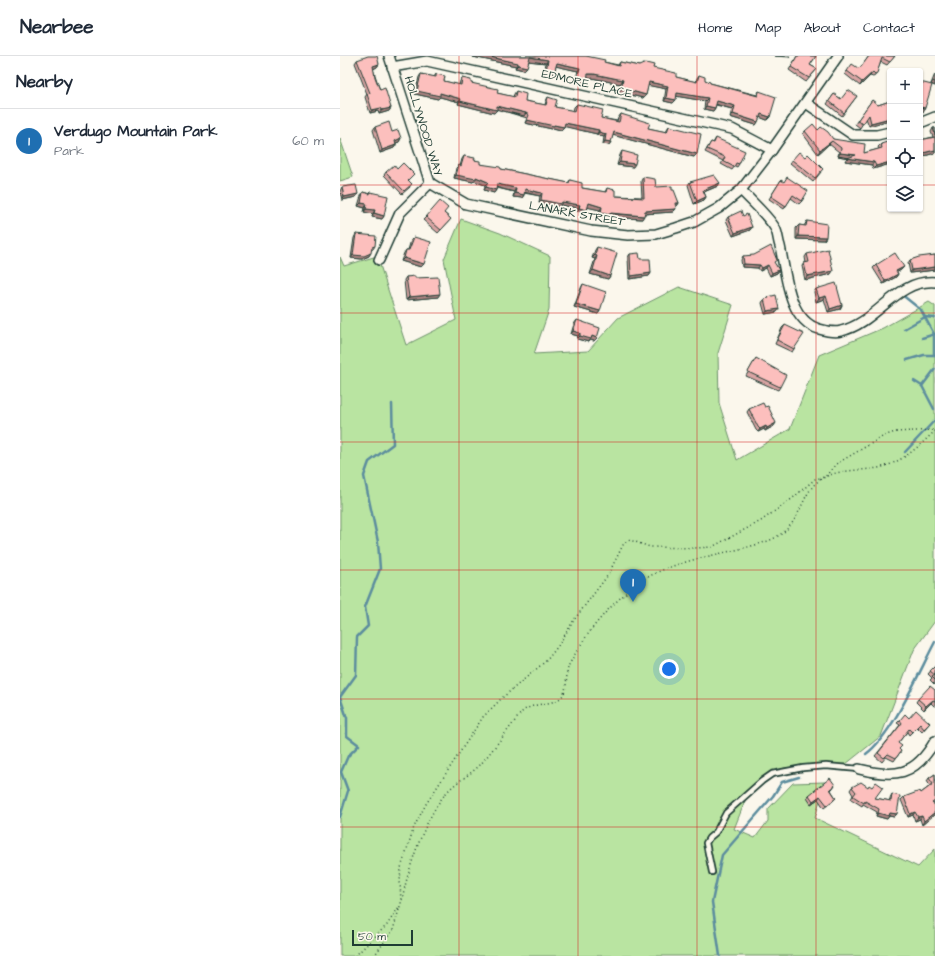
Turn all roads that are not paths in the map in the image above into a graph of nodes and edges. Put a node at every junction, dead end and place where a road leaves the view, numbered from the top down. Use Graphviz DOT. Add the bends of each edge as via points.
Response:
graph roads {
  1 [pos="389,56"];
  2 [pos="838,56"];
  3 [pos="392,67"];
  4 [pos="806,103"];
  5 [pos="935,118"];
  6 [pos="923,122"];
  7 [pos="887,133"];
  8 [pos="772,150"];
  9 [pos="430,184"];
  10 [pos="740,190"];
  11 [pos="379,260"];
  12 [pos="935,282"];
  13 [pos="935,741"];
  14 [pos="859,769"];
  15 [pos="712,872"];
  1 -- 3 [label="street, HOLLYWOOD WAY"];
  2 -- 4 [label="street, LANARK STREET"];
  3 -- 8 [label="street, EDMORE PLACE" via="427,60 732,129"];
  3 -- 9 [label="street, HOLLYWOOD WAY"];
  4 -- 7 [label="street" via="852,135 877,136"];
  4 -- 8 [label="street, LANARK STREET"];
  5 -- 6 [label="street"];
  8 -- 10 [label="street, LANARK STREET"];
  9 -- 10 [label="street, LANARK STREET" via="466,204 591,231 628,235 656,234 694,222 719,208"];
  9 -- 11 [label="street, HOLLYWOOD WAY" via="400,213"];
  10 -- 12 [label="street" via="776,228 794,306 801,318 816,328 838,332 851,329 905,289 916,283"];
  13 -- 14 [label="street" via="929,752 902,773 882,774"];
  14 -- 15 [label="lane" via="826,766 803,768 772,774 762,781 726,813 716,832 706,843"];
}
